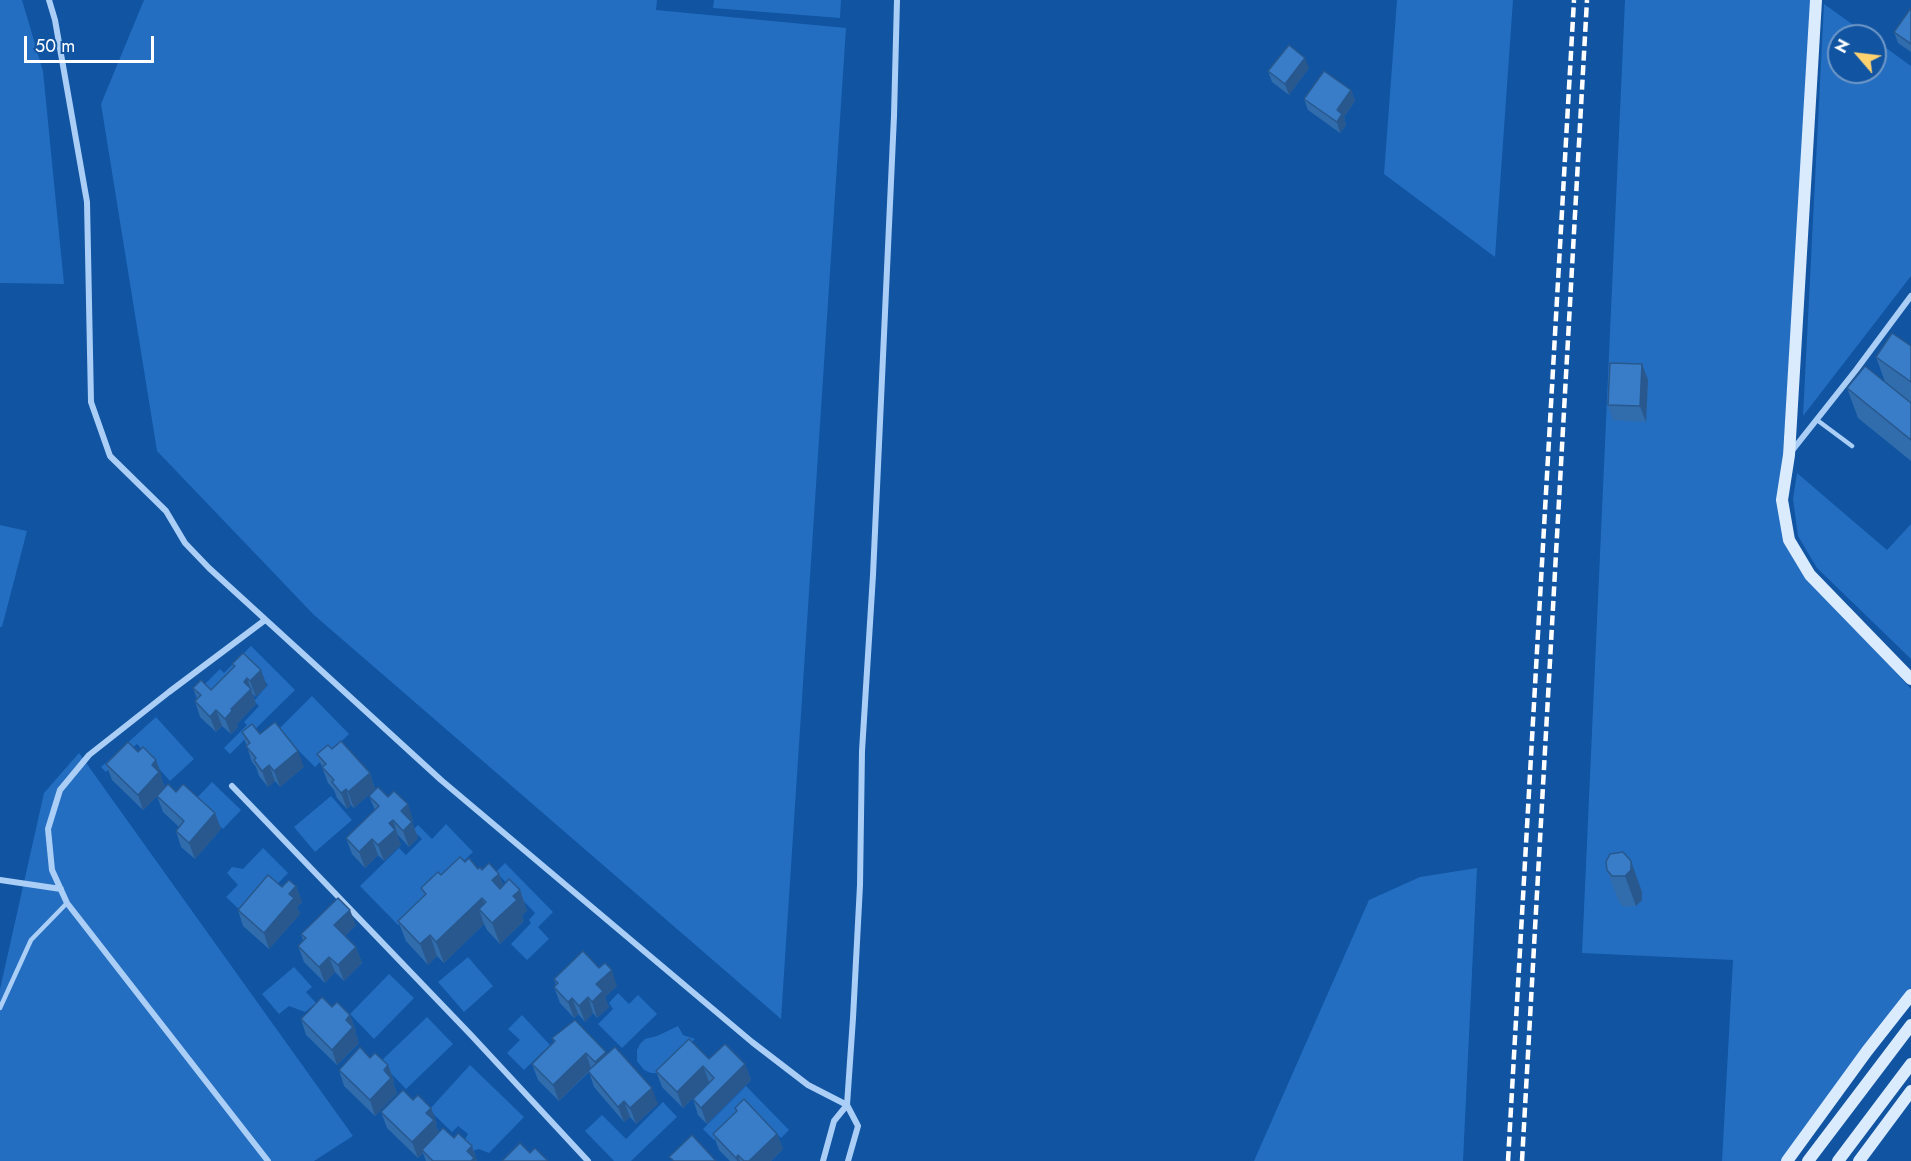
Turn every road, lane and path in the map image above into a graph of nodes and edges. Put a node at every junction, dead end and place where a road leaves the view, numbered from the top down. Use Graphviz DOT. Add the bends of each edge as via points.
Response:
graph roads {
  1 [pos="49,0"];
  2 [pos="897,0"];
  3 [pos="1816,0"];
  4 [pos="1911,296"];
  5 [pos="1856,370"];
  6 [pos="1864,376"];
  7 [pos="1817,420"];
  8 [pos="1852,446"];
  9 [pos="1789,455"];
  10 [pos="265,620"];
  11 [pos="1911,679"];
  12 [pos="232,786"];
  13 [pos="0,880"];
  14 [pos="61,889"];
  15 [pos="68,903"];
  16 [pos="1911,995"];
  17 [pos="0,1008"];
  18 [pos="1911,1025"];
  19 [pos="1911,1064"];
  20 [pos="1911,1091"];
  21 [pos="847,1105"];
  22 [pos="268,1161"];
  23 [pos="588,1161"];
  24 [pos="823,1161"];
  25 [pos="848,1161"];
  26 [pos="1786,1161"];
  27 [pos="1808,1161"];
  28 [pos="1838,1161"];
  29 [pos="1859,1161"];
  1 -- 10 [label="street" via="87,202 91,402 111,456 166,511 185,543"];
  2 -- 21 [label="street" via="862,751 860,885"];
  3 -- 9 [label="street"];
  4 -- 5 [label="street"];
  5 -- 6 [label="lane"];
  5 -- 7 [label="street"];
  7 -- 8 [label="lane"];
  7 -- 9 [label="street"];
  9 -- 11 [label="street" via="1782,500 1789,540 1810,575"];
  10 -- 14 [label="street" via="89,755 60,790 48,829 52,870"];
  10 -- 21 [label="street" via="441,780 752,1042 808,1085"];
  12 -- 23 [label="street"];
  13 -- 14 [label="street"];
  14 -- 15 [label="street"];
  15 -- 17 [label="lane" via="31,940"];
  15 -- 22 [label="street"];
  16 -- 26 [label="street"];
  18 -- 27 [label="street"];
  19 -- 28 [label="street"];
  20 -- 29 [label="street"];
  21 -- 24 [label="street" via="834,1121"];
  21 -- 25 [label="street" via="858,1126"];
}
